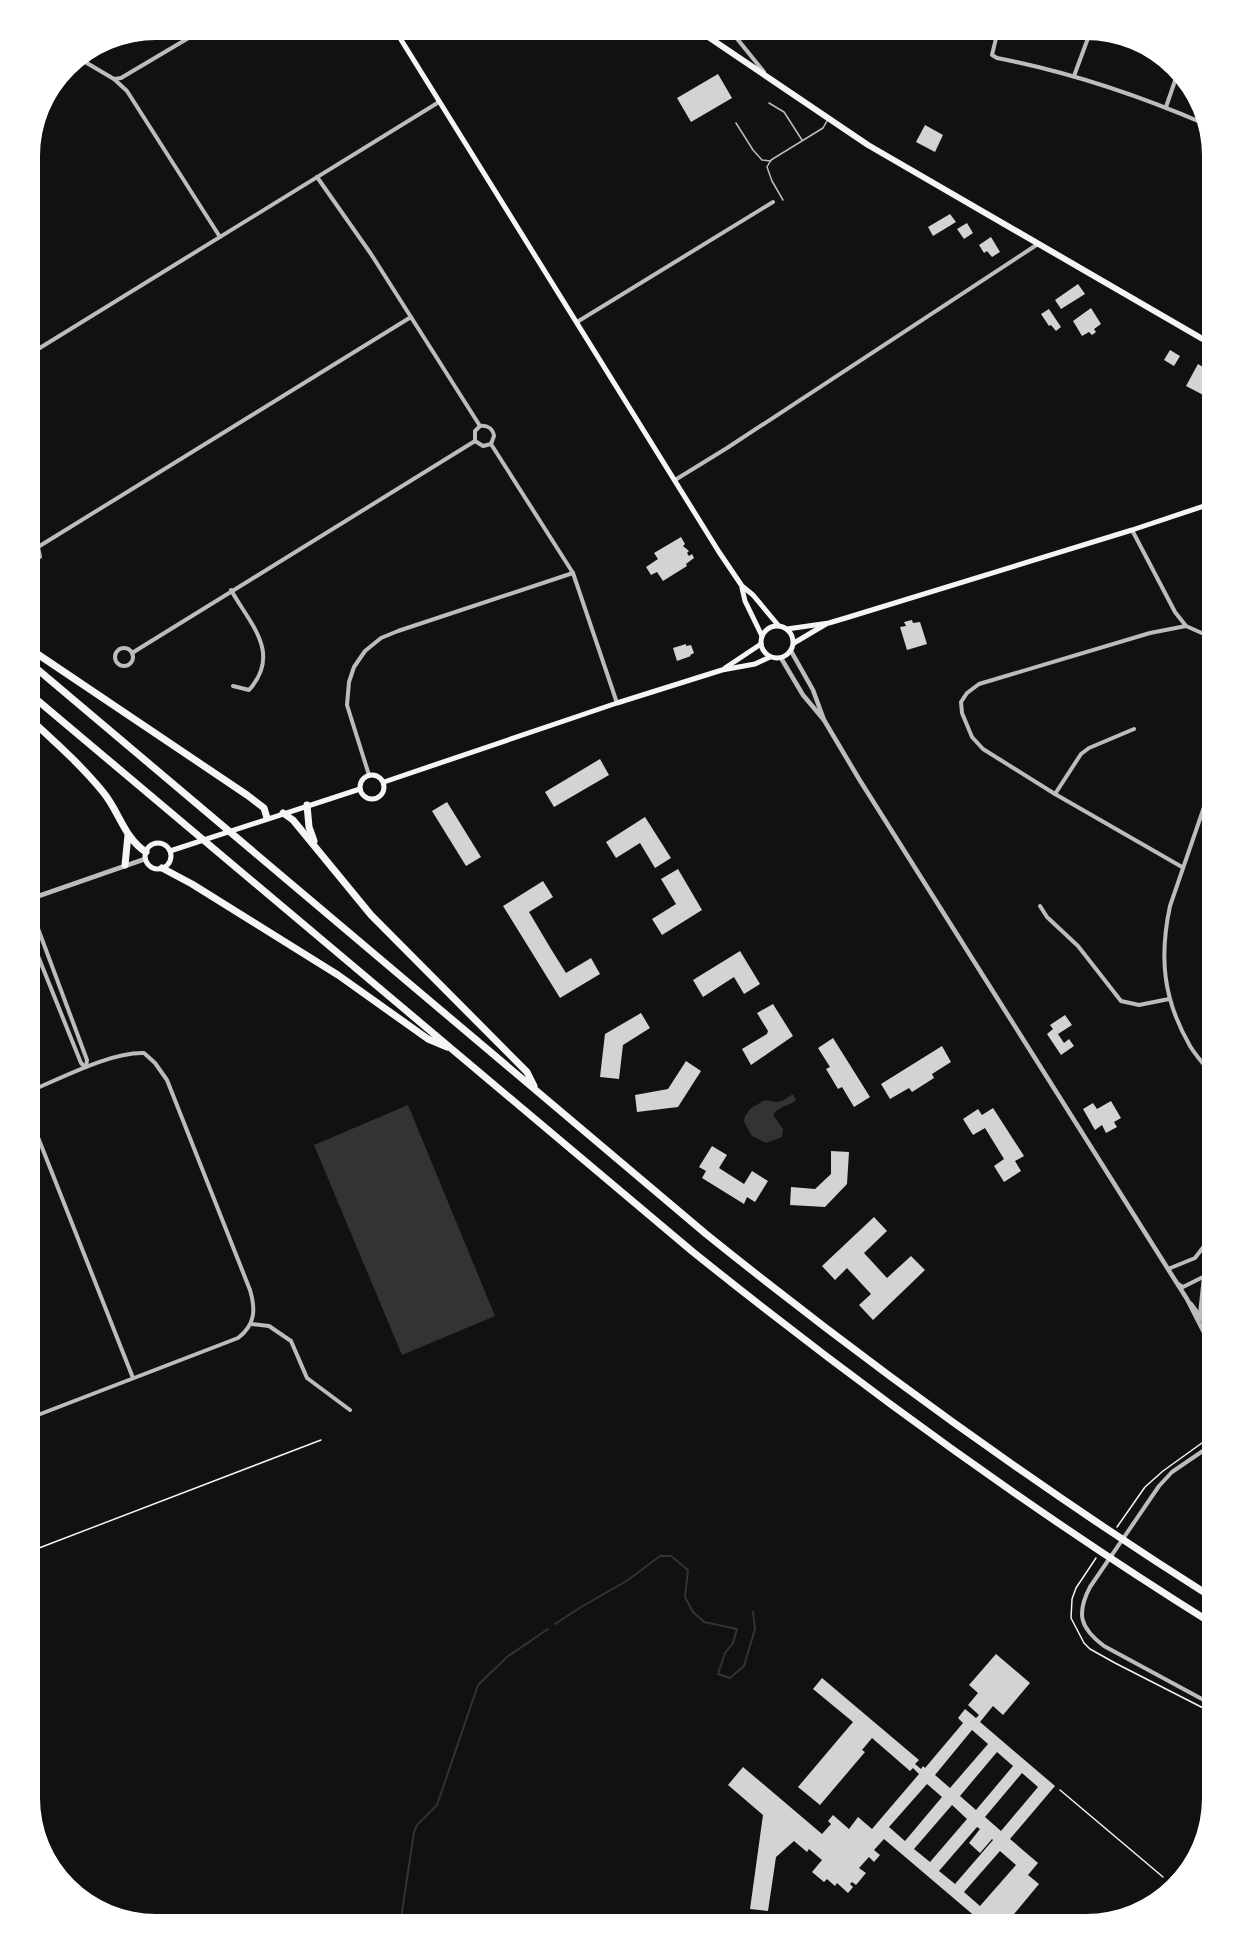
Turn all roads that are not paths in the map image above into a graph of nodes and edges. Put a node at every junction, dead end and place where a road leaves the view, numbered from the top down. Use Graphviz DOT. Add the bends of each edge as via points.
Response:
graph roads {
  1 [pos="185,40"];
  2 [pos="400,40"];
  3 [pos="714,41"];
  4 [pos="739,41"];
  5 [pos="995,41"];
  6 [pos="1087,41"];
  7 [pos="88,64"];
  8 [pos="1074,76"];
  9 [pos="768,77"];
  10 [pos="114,79"];
  11 [pos="1175,81"];
  12 [pos="439,102"];
  13 [pos="769,103"];
  14 [pos="1166,107"];
  15 [pos="828,118"];
  16 [pos="1196,120"];
  17 [pos="736,123"];
  18 [pos="802,141"];
  19 [pos="771,160"];
  20 [pos="317,177"];
  21 [pos="783,200"];
  22 [pos="773,202"];
  23 [pos="220,237"];
  24 [pos="1038,244"];
  25 [pos="411,317"];
  26 [pos="577,322"];
  27 [pos="1202,339"];
  28 [pos="41,347"];
  29 [pos="480,426"];
  30 [pos="475,441"];
  31 [pos="490,444"];
  32 [pos="675,480"];
  33 [pos="1202,507"];
  34 [pos="1132,530"];
  35 [pos="41,545"];
  36 [pos="573,573"];
  37 [pos="742,586"];
  38 [pos="231,590"];
  39 [pos="830,623"];
  40 [pos="778,625"];
  41 [pos="1186,626"];
  42 [pos="787,628"];
  43 [pos="1202,633"];
  44 [pos="762,636"];
  45 [pos="794,643"];
  46 [pos="761,644"];
  47 [pos="791,651"];
  48 [pos="132,652"];
  49 [pos="41,656"];
  50 [pos="770,657"];
  51 [pos="781,658"];
  52 [pos="722,670"];
  53 [pos="41,672"];
  54 [pos="233,686"];
  55 [pos="41,703"];
  56 [pos="617,703"];
  57 [pos="824,720"];
  58 [pos="41,729"];
  59 [pos="1134,729"];
  60 [pos="369,775"];
  61 [pos="384,782"];
  62 [pos="360,789"];
  63 [pos="1055,794"];
  64 [pos="307,805"];
  65 [pos="1202,812"];
  66 [pos="283,813"];
  67 [pos="267,818"];
  68 [pos="128,835"];
  69 [pos="317,849"];
  70 [pos="170,851"];
  71 [pos="145,855"];
  72 [pos="125,866"];
  73 [pos="1182,867"];
  74 [pos="162,868"];
  75 [pos="41,895"];
  76 [pos="1040,906"];
  77 [pos="41,935"];
  78 [pos="41,962"];
  79 [pos="1169,999"];
  80 [pos="453,1049"];
  81 [pos="1202,1061"];
  82 [pos="85,1068"];
  83 [pos="40,1087"];
  84 [pos="535,1089"];
  85 [pos="40,1143"];
  86 [pos="1202,1249"];
  87 [pos="1168,1269"];
  88 [pos="1202,1277"];
  89 [pos="1177,1284"];
  90 [pos="1202,1295"];
  91 [pos="1187,1299"];
  92 [pos="1200,1314"];
  93 [pos="1202,1317"];
  94 [pos="251,1324"];
  95 [pos="1202,1328"];
  96 [pos="133,1378"];
  97 [pos="350,1410"];
  98 [pos="40,1414"];
  99 [pos="1202,1452"];
  100 [pos="1202,1591"];
  101 [pos="1202,1617"];
  102 [pos="1202,1699"];
  1 -- 10 [label="street"];
  2 -- 12 [label="main road"];
  3 -- 9 [label="main road"];
  4 -- 9 [label="street"];
  5 -- 8 [label="street" via="992,55 997,58"];
  6 -- 8 [label="street"];
  7 -- 10 [label="street"];
  8 -- 14 [label="street"];
  9 -- 15 [label="main road"];
  10 -- 23 [label="street" via="127,91"];
  11 -- 14 [label="street"];
  12 -- 20 [label="street"];
  12 -- 26 [label="main road"];
  13 -- 18 [label="lane" via="784,112"];
  14 -- 16 [label="street"];
  15 -- 18 [label="lane" via="823,128"];
  15 -- 24 [label="main road"];
  17 -- 19 [label="lane" via="757,155 762,160"];
  18 -- 19 [label="lane"];
  19 -- 21 [label="lane" via="768,173"];
  20 -- 23 [label="street"];
  20 -- 25 [label="street"];
  22 -- 26 [label="street"];
  23 -- 28 [label="street"];
  24 -- 27 [label="main road"];
  24 -- 32 [label="street"];
  25 -- 29 [label="street"];
  25 -- 35 [label="street"];
  26 -- 32 [label="main road"];
  29 -- 30 [label="street" via="473,434"];
  29 -- 31 [label="street" via="492,430"];
  30 -- 31 [label="street" via="483,446"];
  30 -- 38 [label="street"];
  31 -- 36 [label="street"];
  32 -- 37 [label="main road"];
  33 -- 34 [label="main road"];
  34 -- 39 [label="main road"];
  34 -- 41 [label="street"];
  36 -- 56 [label="street"];
  36 -- 60 [label="street" via="398,631 365,651 351,674 347,705"];
  37 -- 40 [label="main road"];
  37 -- 44 [label="main road"];
  38 -- 48 [label="street"];
  38 -- 54 [label="street" via="265,652 249,690"];
  39 -- 42 [label="main road"];
  39 -- 45 [label="main road"];
  40 -- 42 [label="main road"];
  40 -- 44 [label="main road" via="771,626"];
  41 -- 43 [label="street"];
  41 -- 63 [label="street" via="1046,663 979,684 967,693 961,702 962,713 982,749"];
  42 -- 45 [label="main road"];
  44 -- 46 [label="main road"];
  45 -- 47 [label="main road"];
  46 -- 50 [label="main road"];
  46 -- 52 [label="main road"];
  47 -- 51 [label="main road"];
  47 -- 57 [label="street" via="813,690"];
  48 -- 48 [label="street" via="118,650 117,663 131,663"];
  49 -- 67 [label="highway" via="247,795 264,808"];
  50 -- 51 [label="main road"];
  50 -- 52 [label="main road" via="742,668"];
  51 -- 57 [label="street" via="802,695"];
  52 -- 56 [label="main road"];
  53 -- 84 [label="highway"];
  55 -- 80 [label="highway"];
  56 -- 61 [label="main road"];
  57 -- 87 [label="street"];
  58 -- 68 [label="highway" via="105,794"];
  59 -- 63 [label="street" via="1081,754"];
  60 -- 61 [label="main road"];
  60 -- 62 [label="main road" via="360,783"];
  61 -- 62 [label="main road" via="384,791 377,798 365,797"];
  62 -- 64 [label="main road"];
  63 -- 73 [label="street"];
  64 -- 66 [label="main road"];
  64 -- 69 [label="highway"];
  65 -- 73 [label="street"];
  66 -- 67 [label="main road"];
  66 -- 69 [label="highway"];
  67 -- 70 [label="main road"];
  68 -- 71 [label="highway"];
  68 -- 72 [label="highway"];
  69 -- 84 [label="highway" via="371,915 527,1072"];
  70 -- 71 [label="main road" via="154,843"];
  70 -- 74 [label="main road" via="170,861"];
  71 -- 72 [label="street"];
  71 -- 74 [label="main road" via="152,867"];
  72 -- 75 [label="street"];
  73 -- 79 [label="street" via="1166,927 1164,959"];
  74 -- 80 [label="highway" via="338,975 428,1039"];
  76 -- 79 [label="street" via="1078,946 1120,1001 1139,1005"];
  77 -- 82 [label="street" via="87,1060"];
  78 -- 82 [label="street"];
  79 -- 81 [label="street" via="1191,1047"];
  80 -- 101 [label="highway" via="693,1252 820,1353 1023,1499"];
  82 -- 83 [label="street"];
  82 -- 94 [label="street" via="130,1053 144,1053 167,1080 250,1290 254,1308"];
  84 -- 100 [label="highway" via="753,1271 929,1406 1035,1482"];
  85 -- 96 [label="street"];
  86 -- 87 [label="street" via="1195,1258"];
  87 -- 89 [label="street"];
  88 -- 89 [label="street" via="1183,1287"];
  89 -- 91 [label="street"];
  90 -- 92 [label="street"];
  91 -- 92 [label="street"];
  91 -- 95 [label="street"];
  92 -- 93 [label="street"];
  94 -- 96 [label="street" via="232,1341"];
  94 -- 97 [label="street" via="269,1326 291,1341 307,1378"];
  96 -- 98 [label="street"];
  99 -- 102 [label="street" via="1159,1486 1082,1602 1084,1628 1093,1638"];
}
